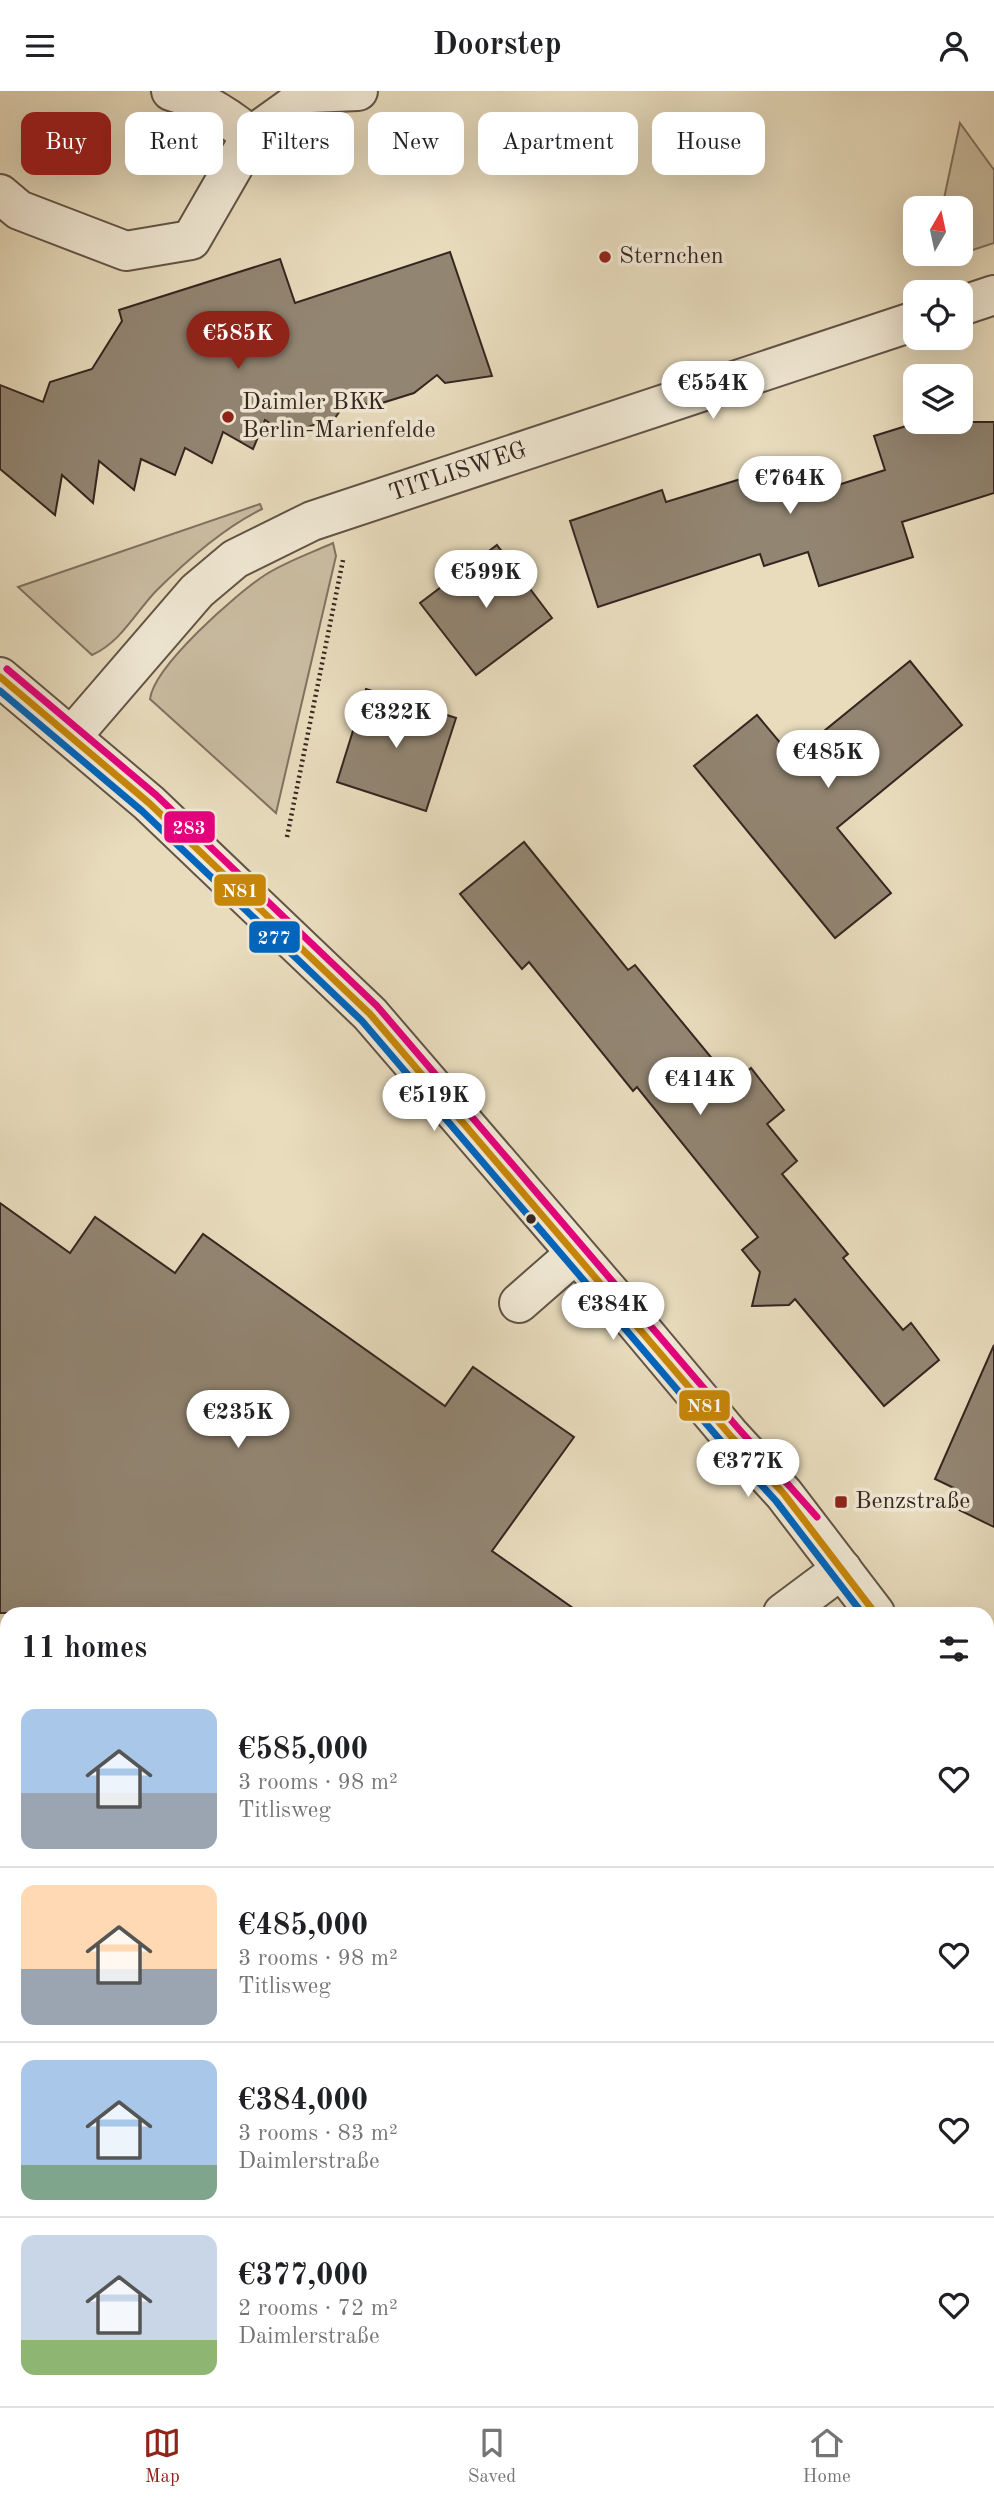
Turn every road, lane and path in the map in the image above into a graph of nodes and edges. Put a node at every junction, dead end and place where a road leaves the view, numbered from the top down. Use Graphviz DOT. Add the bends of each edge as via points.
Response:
graph roads {
  1 [pos="171,91"];
  2 [pos="358,91"];
  3 [pos="284,112"];
  4 [pos="237,125"];
  5 [pos="237,160"];
  6 [pos="0,194"];
  7 [pos="994,295"];
  8 [pos="973,302"];
  9 [pos="903,325"];
  10 [pos="354,508"];
  11 [pos="0,677"];
  12 [pos="72,736"];
  13 [pos="287,837"];
  14 [pos="575,1254"];
  15 [pos="519,1303"];
  16 [pos="842,1569"];
  17 [pos="791,1607"];
  18 [pos="870,1607"];
  1 -- 4 [label="street"];
  2 -- 3 [label="street" via="311,93"];
  5 -- 6 [label="street" via="191,240 126,251 19,210"];
  7 -- 8 [label="street"];
  9 -- 10 [label="street, TITLISWEG"];
  10 -- 12 [label="street, TITLISWEG" via="312,521 235,559 197,591"];
  10 -- 13 [label="path"];
  11 -- 12 [label="street"];
  12 -- 14 [label="street" via="186,837 370,1014"];
  14 -- 15 [label="street"];
  14 -- 16 [label="street" via="784,1494"];
  16 -- 17 [label="street"];
  16 -- 18 [label="street"];
}
